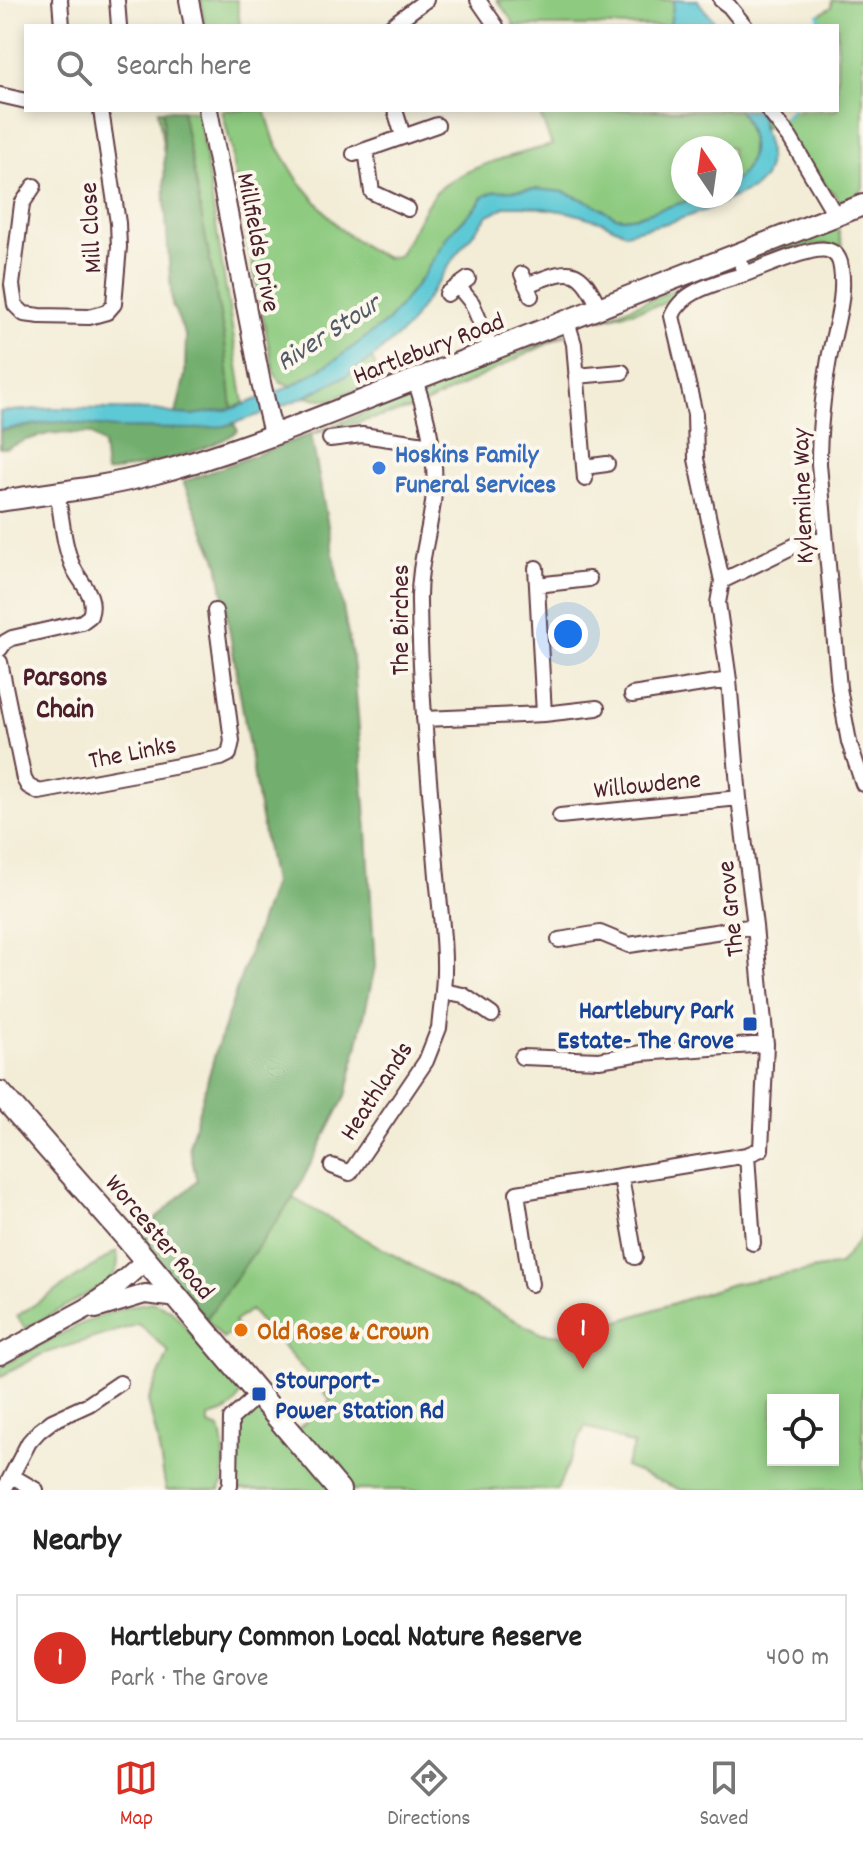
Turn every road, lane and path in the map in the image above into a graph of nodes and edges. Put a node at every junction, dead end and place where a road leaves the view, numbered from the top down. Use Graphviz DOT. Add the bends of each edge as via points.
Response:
graph roads {
  1 [pos="60,0"];
  2 [pos="117,0"];
  3 [pos="189,0"];
  4 [pos="426,0"];
  5 [pos="478,0"];
  6 [pos="721,0"];
  7 [pos="62,24"];
  8 [pos="119,24"];
  9 [pos="194,24"];
  10 [pos="394,24"];
  11 [pos="495,24"];
  12 [pos="743,24"];
  13 [pos="0,95"];
  14 [pos="24,101"];
  15 [pos="101,112"];
  16 [pos="208,112"];
  17 [pos="396,112"];
  18 [pos="770,112"];
  19 [pos="437,125"];
  20 [pos="403,136"];
  21 [pos="34,186"];
  22 [pos="863,205"];
  23 [pos="408,209"];
  24 [pos="836,216"];
  25 [pos="741,264"];
  26 [pos="526,285"];
  27 [pos="458,286"];
  28 [pos="600,309"];
  29 [pos="567,321"];
  30 [pos="492,350"];
  31 [pos="622,372"];
  32 [pos="576,376"];
  33 [pos="415,380"];
  34 [pos="272,427"];
  35 [pos="330,439"];
  36 [pos="432,445"];
  37 [pos="607,464"];
  38 [pos="57,492"];
  39 [pos="0,501"];
  40 [pos="825,540"];
  41 [pos="536,568"];
  42 [pos="589,579"];
  43 [pos="722,581"];
  44 [pos="537,585"];
  45 [pos="215,611"];
  46 [pos="0,649"];
  47 [pos="0,662"];
  48 [pos="729,680"];
  49 [pos="632,695"];
  50 [pos="597,708"];
  51 [pos="544,714"];
  52 [pos="424,719"];
  53 [pos="862,781"];
  54 [pos="739,798"];
  55 [pos="560,816"];
  56 [pos="755,926"];
  57 [pos="559,940"];
  58 [pos="443,991"];
  59 [pos="492,1015"];
  60 [pos="766,1044"];
  61 [pos="522,1057"];
  62 [pos="0,1093"];
  63 [pos="747,1155"];
  64 [pos="332,1166"];
  65 [pos="621,1177"];
  66 [pos="753,1243"];
  67 [pos="635,1257"];
  68 [pos="150,1265"];
  69 [pos="531,1284"];
  70 [pos="130,1297"];
  71 [pos="178,1298"];
  72 [pos="64,1322"];
  73 [pos="0,1355"];
  74 [pos="120,1383"];
  75 [pos="259,1394"];
  76 [pos="12,1476"];
  77 [pos="4,1490"];
  78 [pos="36,1490"];
  79 [pos="227,1490"];
  80 [pos="339,1490"];
  1 -- 7 [label="street"];
  2 -- 8 [label="street"];
  3 -- 9 [label="street"];
  4 -- 10 [label="street"];
  5 -- 11 [label="street"];
  6 -- 12 [label="street"];
  13 -- 14 [label="street"];
  15 -- 21 [label="street, Mill Close" via="119,247 114,304 107,312 40,316 24,314 15,305 12,285 22,204"];
  16 -- 34 [label="street, Millfields Drive"];
  17 -- 20 [label="street"];
  18 -- 24 [label="street"];
  19 -- 20 [label="street"];
  20 -- 23 [label="street" via="360,152 372,192"];
  22 -- 24 [label="main road, Hartlebury Road"];
  24 -- 25 [label="main road, Hartlebury Road"];
  25 -- 28 [label="main road, Hartlebury Road"];
  25 -- 40 [label="street, Kylemilne Way" via="826,250 841,266 819,430"];
  25 -- 43 [label="street, The Grove" via="692,293 672,316 695,414 696,459"];
  26 -- 28 [label="street" via="562,272 578,275"];
  27 -- 30 [label="street" via="472,303"];
  28 -- 29 [label="main road, Hartlebury Road"];
  29 -- 30 [label="main road, Hartlebury Road"];
  29 -- 32 [label="street"];
  30 -- 33 [label="main road, Hartlebury Road"];
  31 -- 32 [label="street"];
  32 -- 37 [label="street" via="585,473"];
  33 -- 34 [label="main road, Hartlebury Road"];
  33 -- 36 [label="street, The Birches"];
  34 -- 38 [label="main road, Hartlebury Road" via="189,464"];
  35 -- 36 [label="street" via="362,435"];
  36 -- 52 [label="street, The Birches" via="434,494 420,564"];
  38 -- 39 [label="main road, Hartlebury Road"];
  38 -- 46 [label="street" via="70,557 93,603 90,616 12,638"];
  40 -- 43 [label="street" via="798,544"];
  40 -- 53 [label="street, Kylemilne Way" via="839,688"];
  41 -- 44 [label="street"];
  42 -- 44 [label="street"];
  43 -- 48 [label="street, The Grove" via="718,603"];
  44 -- 51 [label="street"];
  45 -- 47 [label="street, The Links" via="232,741 229,754 221,758 39,792 24,779"];
  48 -- 49 [label="street"];
  48 -- 54 [label="street, The Grove"];
  50 -- 51 [label="street"];
  51 -- 52 [label="street"];
  52 -- 58 [label="street, The Birches"];
  54 -- 55 [label="street, Willowdene"];
  54 -- 56 [label="street, The Grove"];
  56 -- 57 [label="street" via="629,945 600,933"];
  56 -- 60 [label="street, The Grove"];
  58 -- 59 [label="street" via="463,995"];
  58 -- 64 [label="street, Heathlands" via="439,1028 426,1061 350,1173"];
  60 -- 61 [label="street" via="599,1060"];
  60 -- 63 [label="street, The Grove" via="761,1149"];
  62 -- 68 [label="main road, Worcester Road"];
  63 -- 65 [label="street"];
  63 -- 66 [label="street"];
  65 -- 67 [label="street"];
  65 -- 69 [label="street" via="517,1193"];
  68 -- 70 [label="street" via="148,1284"];
  68 -- 71 [label="main road, Worcester Road"];
  68 -- 72 [label="street"];
  70 -- 71 [label="street"];
  70 -- 72 [label="street"];
  71 -- 75 [label="main road, Worcester Road"];
  72 -- 73 [label="street"];
  74 -- 76 [label="street" via="39,1431"];
  75 -- 79 [label="street" via="231,1419"];
  75 -- 80 [label="main road, Worcester Road"];
  76 -- 77 [label="street"];
  76 -- 78 [label="street"];
}
